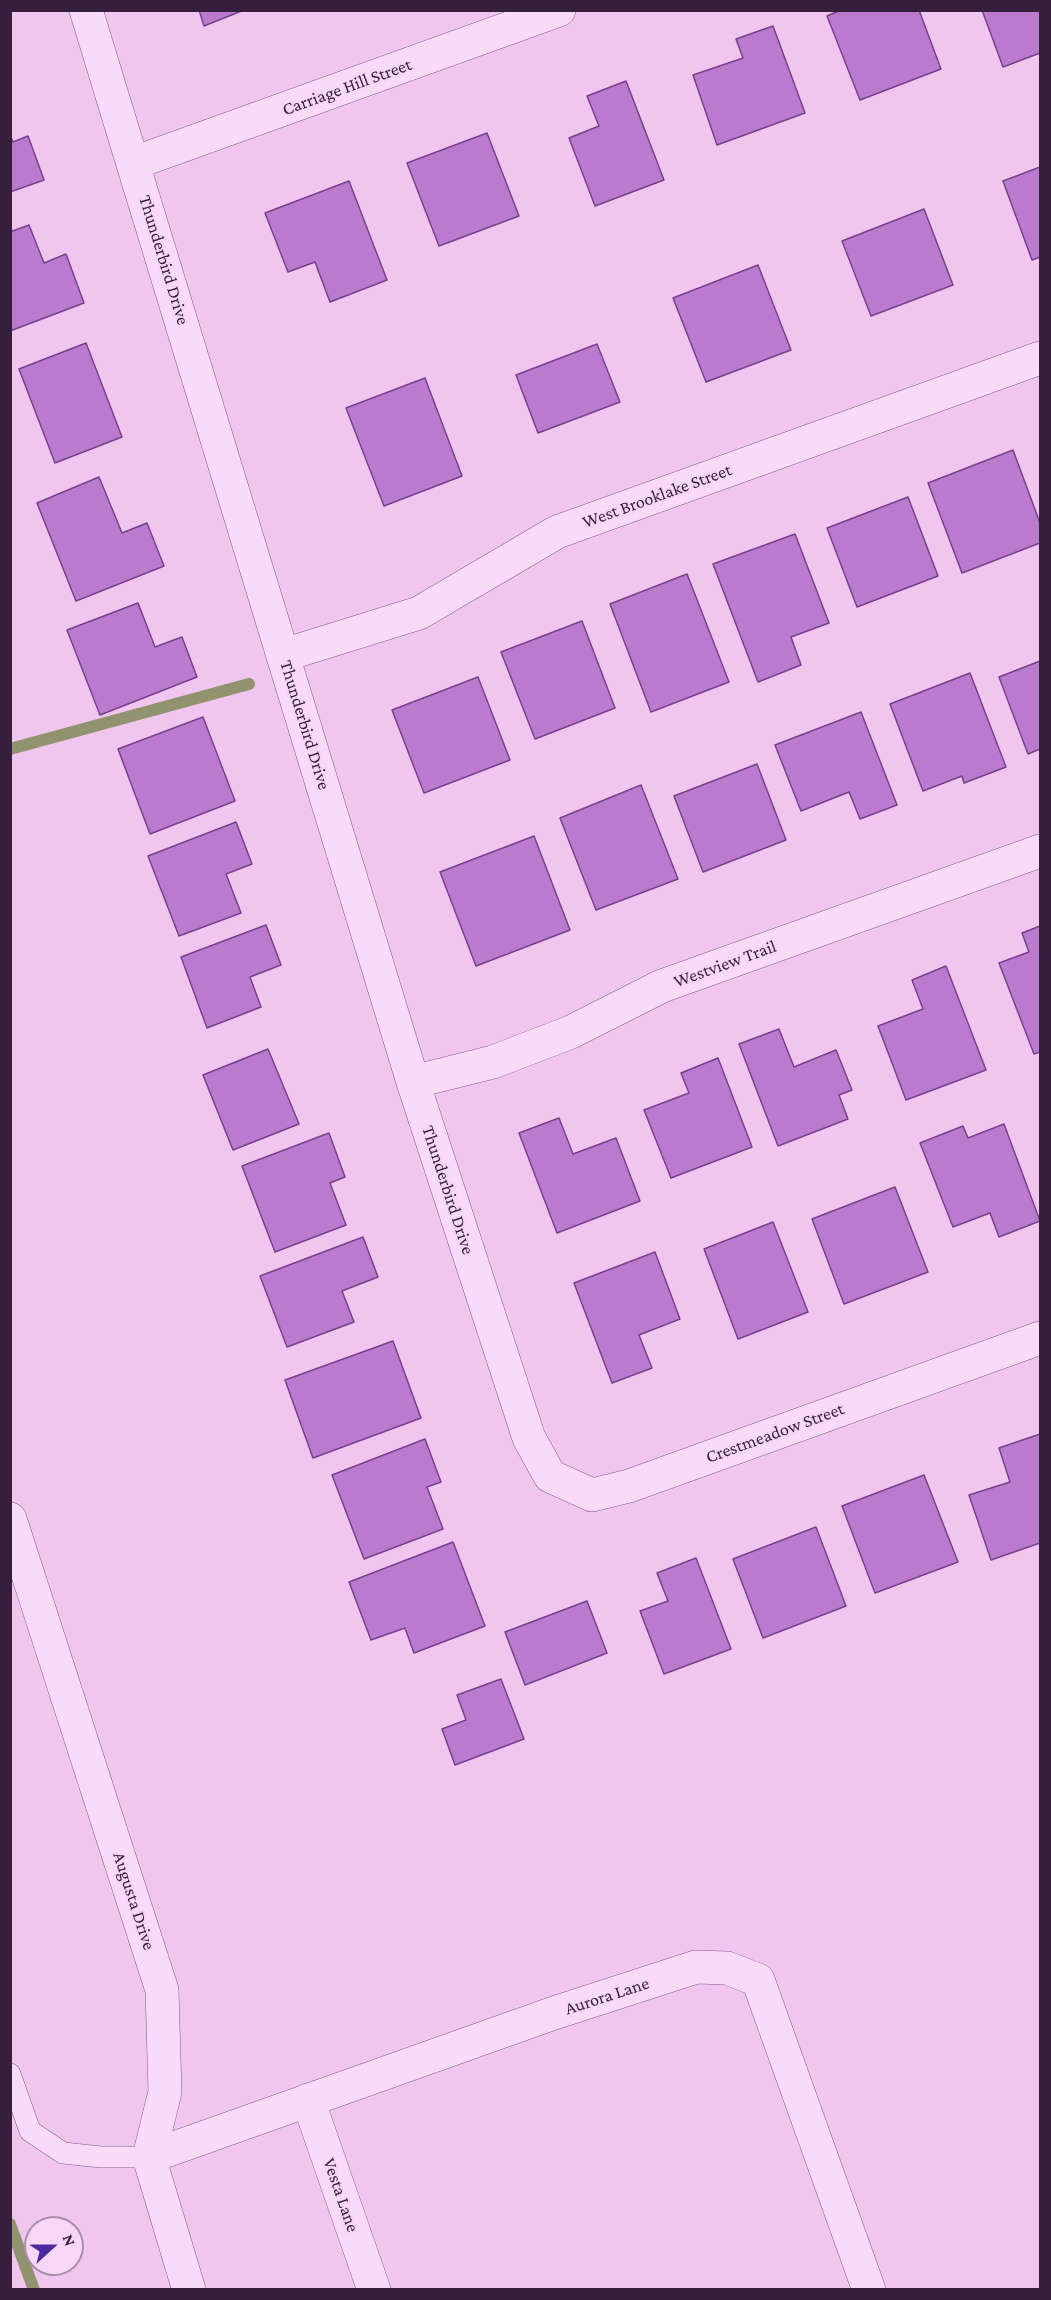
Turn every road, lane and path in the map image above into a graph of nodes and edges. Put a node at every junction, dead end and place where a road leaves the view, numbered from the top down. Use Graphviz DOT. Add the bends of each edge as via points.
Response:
graph roads {
  1 [pos="86,10"];
  2 [pos="559,10"];
  3 [pos="134,163"];
  4 [pos="1041,358"];
  5 [pos="284,655"];
  6 [pos="1041,850"];
  7 [pos="413,1082"];
  8 [pos="1041,1338"];
  9 [pos="529,1438"];
  10 [pos="10,1520"];
  11 [pos="10,2074"];
  12 [pos="308,2100"];
  13 [pos="149,2157"];
  14 [pos="189,2289"];
  15 [pos="374,2289"];
  16 [pos="869,2289"];
  1 -- 3 [label="street, Thunderbird Drive"];
  2 -- 3 [label="street, Carriage Hill Street"];
  3 -- 5 [label="street, Thunderbird Drive"];
  4 -- 5 [label="street, West Brooklake Street" via="557,532 419,613"];
  5 -- 7 [label="street, Thunderbird Drive"];
  6 -- 7 [label="street, Westview Trail" via="662,986 571,1032 493,1062"];
  7 -- 9 [label="street, Thunderbird Drive"];
  8 -- 9 [label="street, Crestmeadow Street" via="629,1486 592,1495 550,1476"];
  10 -- 13 [label="street, Augusta Drive" via="162,1990 165,2092"];
  11 -- 13 [label="lane" via="30,2131 63,2153"];
  12 -- 13 [label="street, Aurora Lane"];
  12 -- 15 [label="street, Vesta Lane"];
  12 -- 16 [label="street, Aurora Lane" via="696,1967 728,1968 758,1980"];
  13 -- 14 [label="street"];
}
